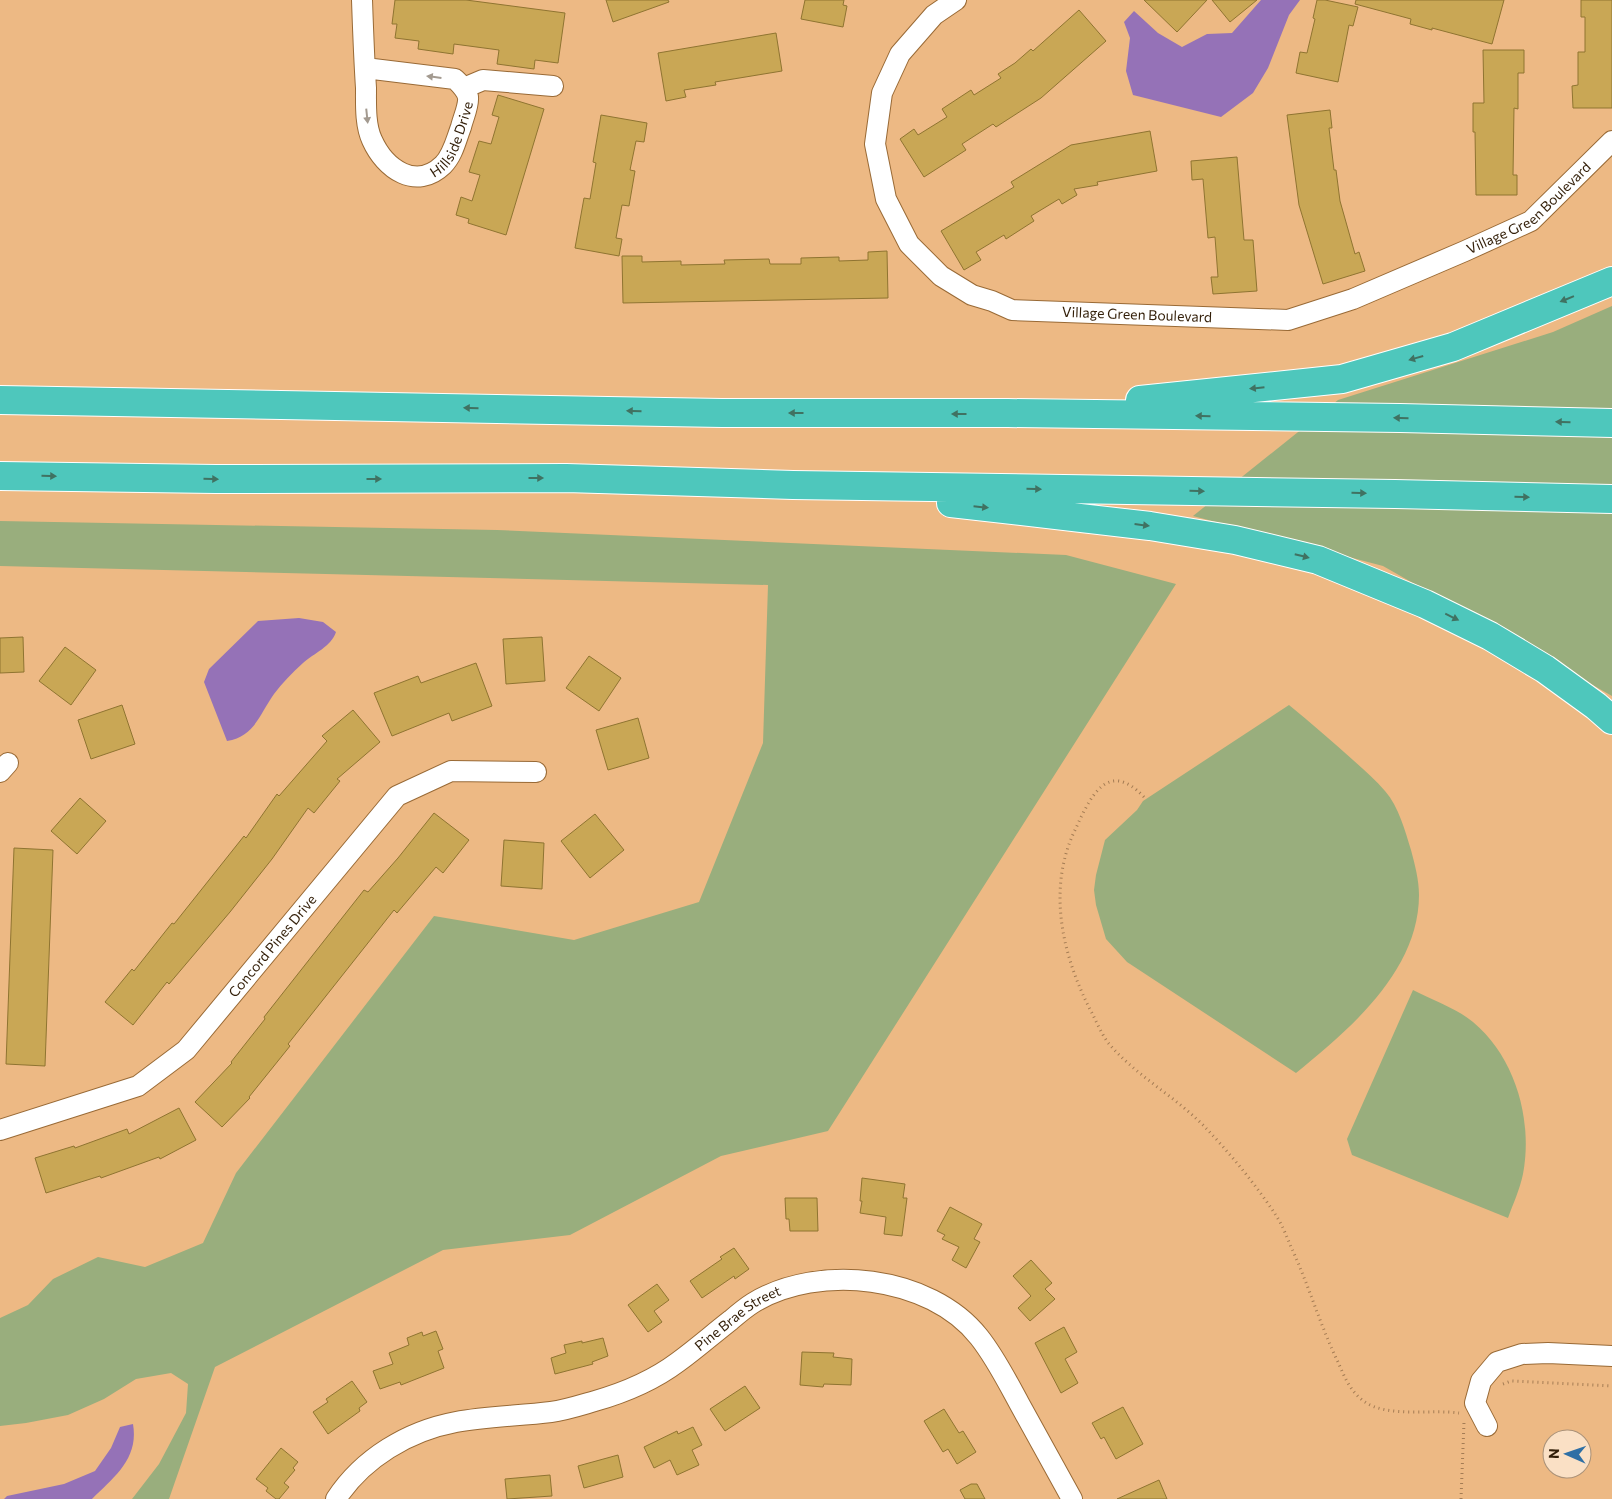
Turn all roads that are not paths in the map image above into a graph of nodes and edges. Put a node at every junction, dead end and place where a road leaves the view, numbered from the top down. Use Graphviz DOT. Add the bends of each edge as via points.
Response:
graph roads {
  1 [pos="362,0"];
  2 [pos="956,0"];
  3 [pos="365,68"];
  4 [pos="553,86"];
  5 [pos="464,88"];
  6 [pos="1612,141"];
  7 [pos="1612,281"];
  8 [pos="0,400"];
  9 [pos="1008,414"];
  10 [pos="1612,423"];
  11 [pos="0,476"];
  12 [pos="793,485"];
  13 [pos="1612,499"];
  14 [pos="1612,720"];
  15 [pos="536,772"];
  16 [pos="0,1130"];
  17 [pos="1612,1356"];
  18 [pos="1487,1426"];
  19 [pos="336,1499"];
  20 [pos="1072,1499"];
  1 -- 3 [label="street, Hillside Drive"];
  2 -- 6 [label="street, Village Green Boulevard" via="934,15 900,54 882,93 875,144 886,199 909,244 941,276 972,295 1012,310 1288,320 1354,299 1530,221"];
  5 -- 3 [label="street, Hillside Drive, one-way" via="455,79"];
  3 -- 5 [label="street, Hillside Drive, one-way" via="371,140 384,160 402,174 419,178 438,169 453,151 468,98"];
  4 -- 5 [label="street" via="483,80"];
  7 -- 9 [label="highway, one-way" via="1453,348 1342,379"];
  9 -- 8 [label="highway, one-way" via="722,413"];
  10 -- 9 [label="highway, one-way"];
  11 -- 12 [label="highway, one-way" via="566,478"];
  12 -- 13 [label="highway, one-way"];
  12 -- 14 [label="highway, one-way" via="1150,526 1235,540 1318,560 1425,604 1490,636 1545,669"];
  15 -- 16 [label="street, Concord Pines Drive" via="451,771 397,796 186,1050 138,1086"];
  17 -- 18 [label="street" via="1548,1352 1522,1354 1497,1362 1481,1381 1475,1404"];
  19 -- 20 [label="street, Pine Brae Street" via="361,1469 402,1440 456,1422 553,1411 606,1398 676,1364 752,1303 799,1285 852,1279 874,1281 937,1302 979,1336"];
}
